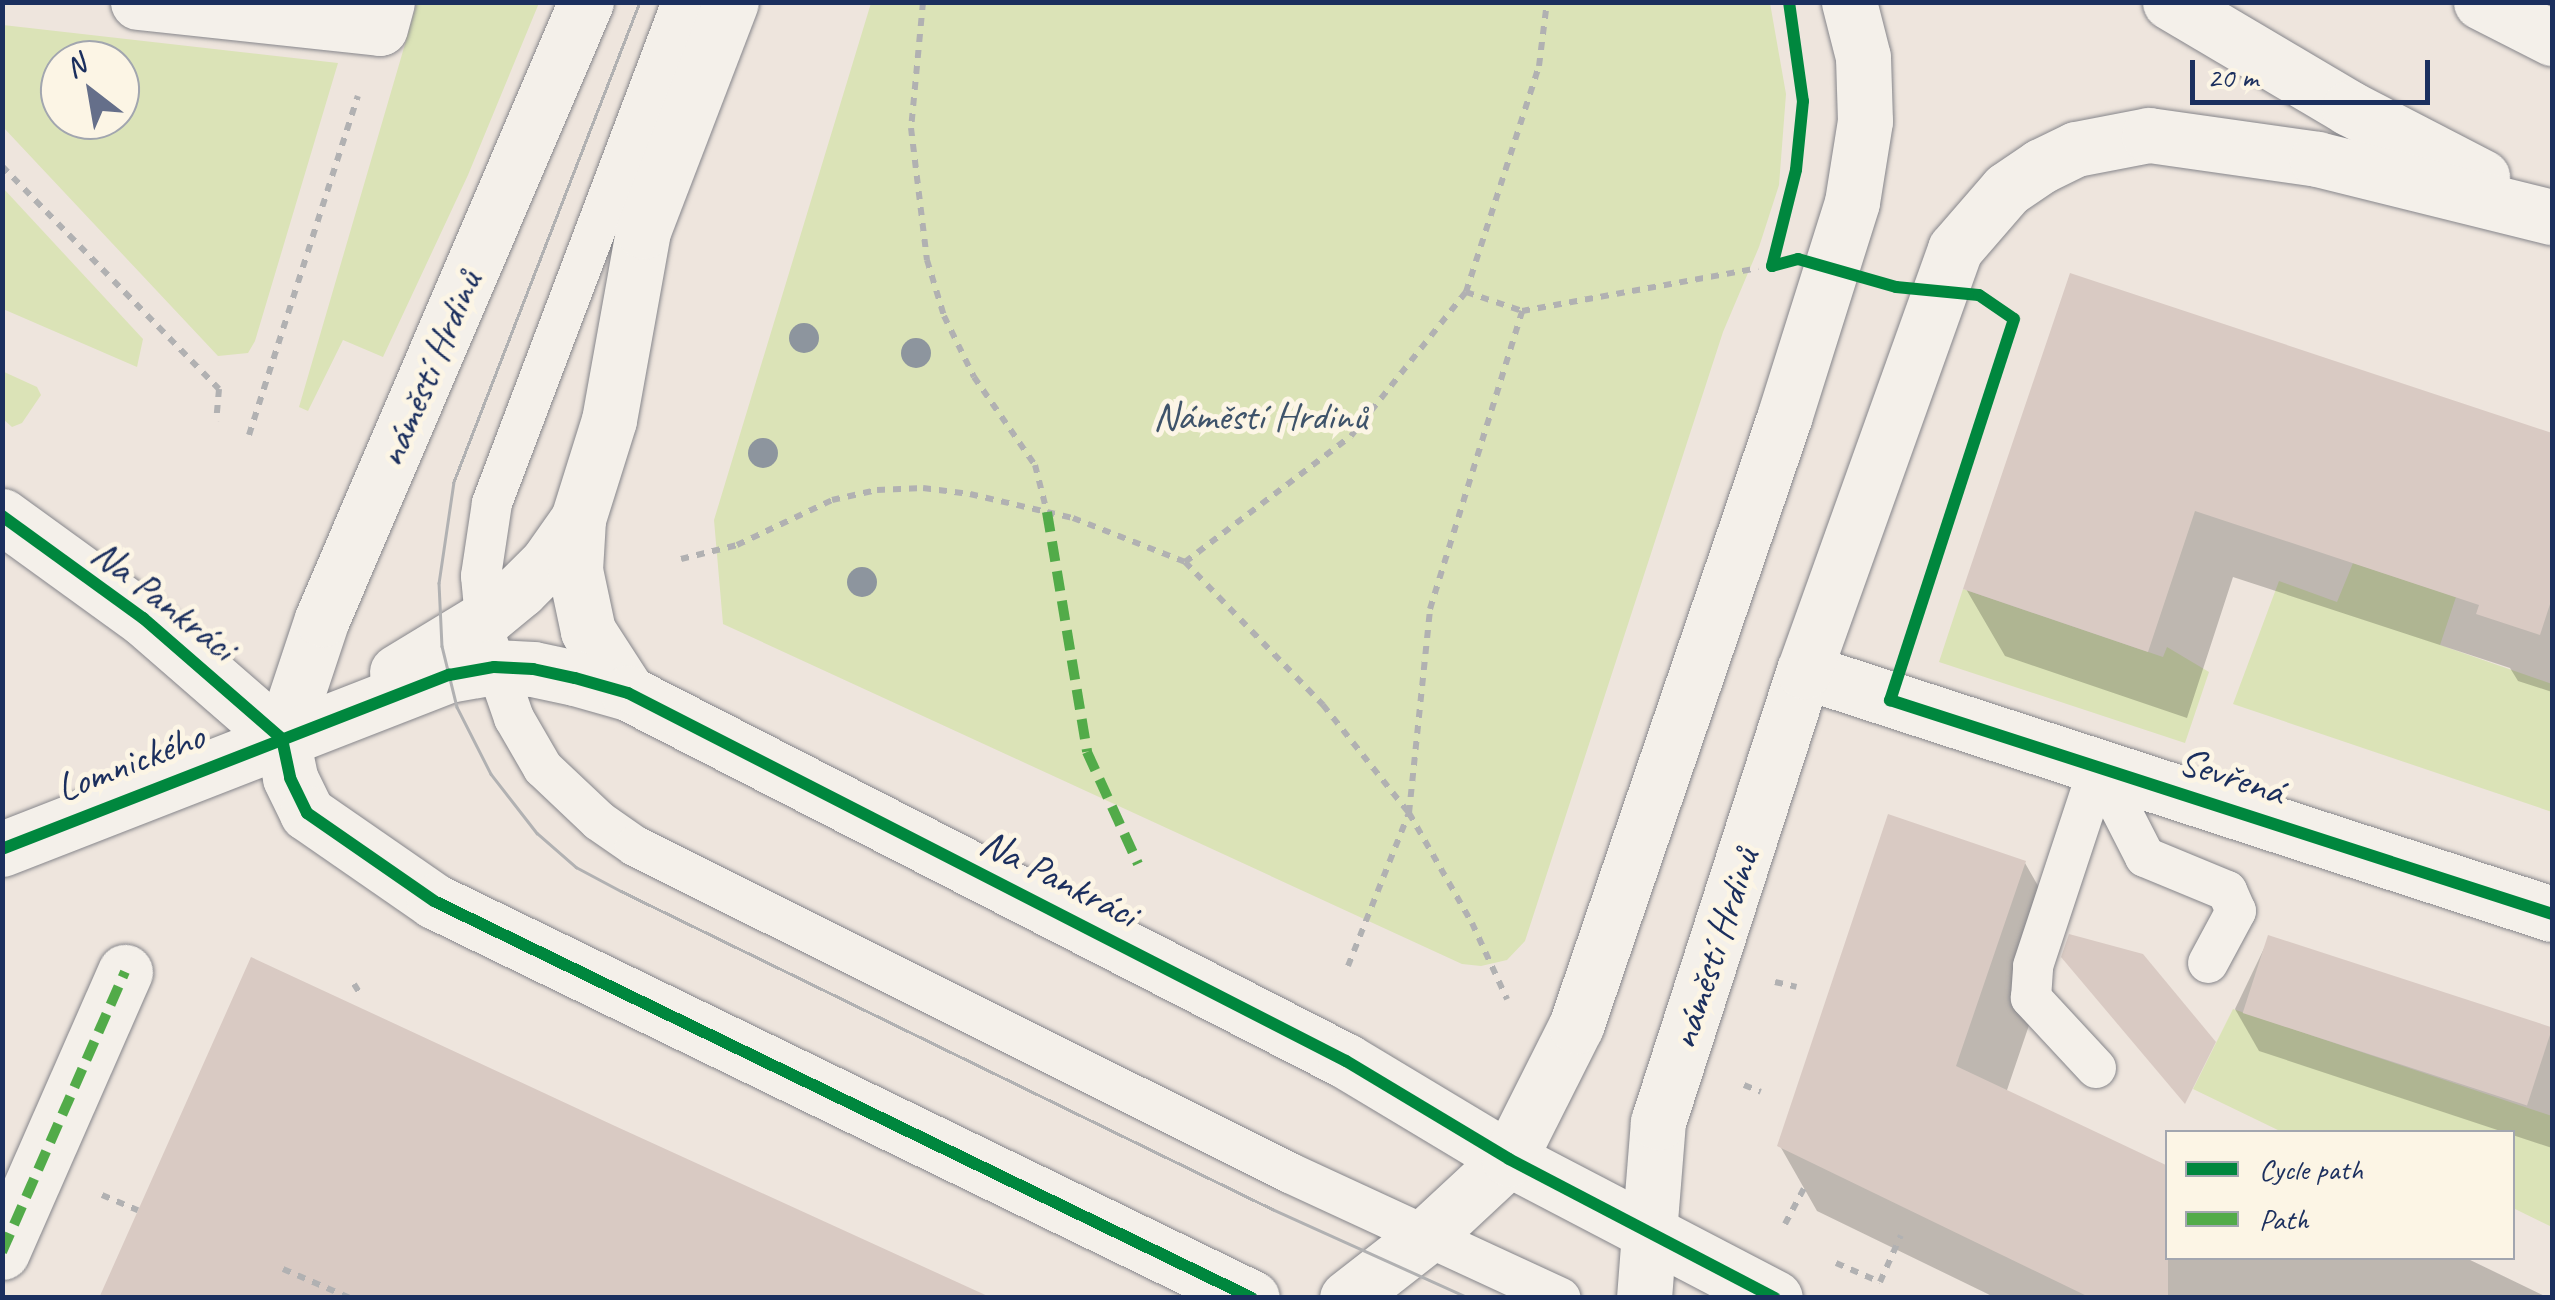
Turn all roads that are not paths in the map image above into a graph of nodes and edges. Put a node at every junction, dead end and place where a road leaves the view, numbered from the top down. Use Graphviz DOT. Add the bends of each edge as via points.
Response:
graph roads {
  1 [pos="138,2"];
  2 [pos="586,2"];
  3 [pos="682,2"];
  4 [pos="730,2"];
  5 [pos="1849,2"];
  6 [pos="2170,2"];
  7 [pos="2481,2"];
  8 [pos="384,15"];
  9 [pos="2552,38"];
  10 [pos="2552,215"];
  11 [pos="2,516"];
  12 [pos="578,519"];
  13 [pos="490,643"];
  14 [pos="1804,671"];
  15 [pos="628,693"];
  16 [pos="282,739"];
  17 [pos="2099,767"];
  18 [pos="2,848"];
  19 [pos="2552,914"];
  20 [pos="2208,964"];
  21 [pos="125,972"];
  22 [pos="2096,1068"];
  23 [pos="1509,1159"];
  24 [pos="1648,1233"];
  25 [pos="1424,1236"];
  26 [pos="2,1252"];
  27 [pos="1252,1298"];
  28 [pos="1347,1298"];
  29 [pos="1560,1298"];
  30 [pos="1644,1298"];
  31 [pos="1775,1298"];
  1 -- 8 [label="street"];
  2 -- 16 [label="street, náměstí Hrdinů" via="322,618"];
  3 -- 13 [label="lane" via="492,502 481,576"];
  4 -- 12 [label="street" via="643,231 609,420"];
  5 -- 23 [label="street" via="1863,57 1865,121 1852,202 1600,960 1576,1026"];
  6 -- 10 [label="street" via="2349,108"];
  7 -- 9 [label="street"];
  10 -- 14 [label="street, náměstí Hrdinů" via="2317,159 2182,138 2111,140 2041,166 2007,189 1955,249"];
  11 -- 16 [label="street, Na Pankráci" via="144,618"];
  12 -- 13 [label="street, Lomnického"];
  12 -- 15 [label="street" via="576,570 588,631"];
  13 -- 15 [label="street, Na Pankráci" via="534,669"];
  13 -- 16 [label="street, Lomnického"];
  13 -- 25 [label="lane" via="514,718 542,768 635,846"];
  14 -- 17 [label="street, Sevřená"];
  14 -- 24 [label="street, náměstí Hrdinů" via="1658,1122"];
  15 -- 23 [label="street, Na Pankráci" via="1346,1061"];
  16 -- 18 [label="street, Lomnického"];
  16 -- 27 [label="street" via="290,778 307,812 434,901"];
  17 -- 19 [label="street, Sevřená"];
  17 -- 20 [label="lane" via="2145,856 2227,891 2236,910"];
  17 -- 22 [label="lane" via="2033,966 2032,998"];
  21 -- 26 [label="street"];
  23 -- 24 [label="street, Na Pankráci"];
  23 -- 25 [label="street"];
  24 -- 30 [label="street, náměstí Hrdinů"];
  24 -- 31 [label="street, Na Pankráci"];
  25 -- 28 [label="street"];
  25 -- 29 [label="lane"];
}
